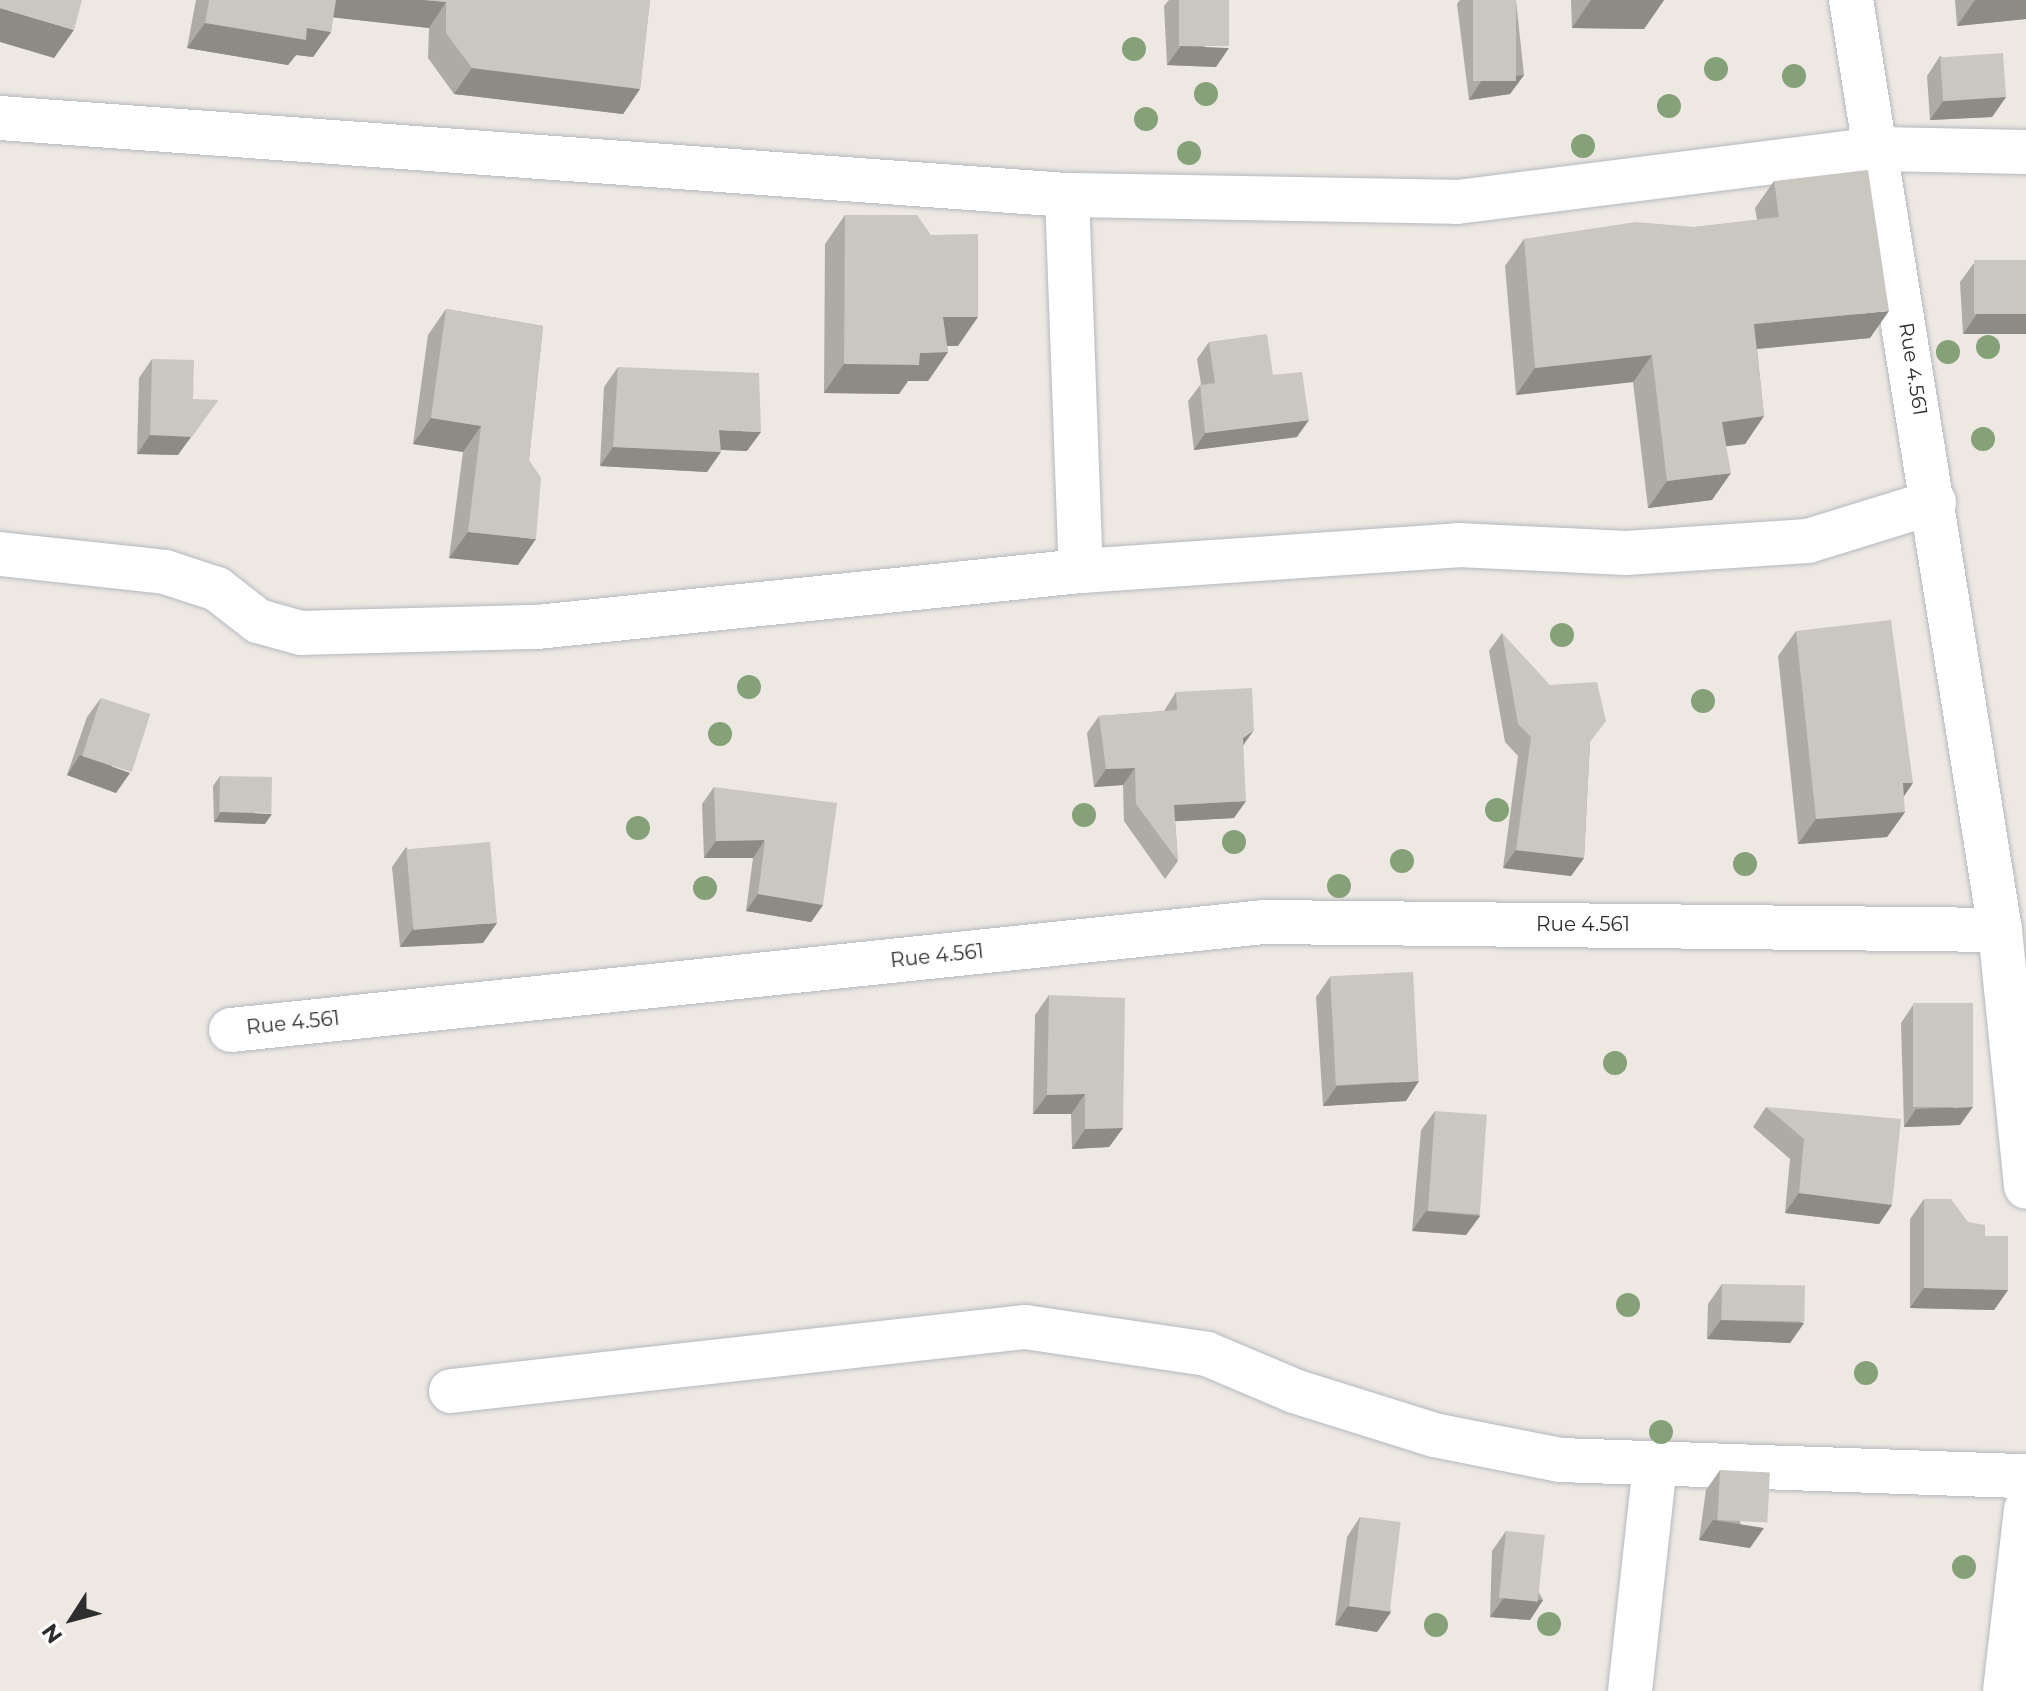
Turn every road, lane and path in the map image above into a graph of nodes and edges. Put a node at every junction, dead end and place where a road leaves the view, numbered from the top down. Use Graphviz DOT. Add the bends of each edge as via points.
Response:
graph roads {
  1 [pos="1851,0"];
  2 [pos="0,118"];
  3 [pos="1879,149"];
  4 [pos="2026,152"];
  5 [pos="1067,195"];
  6 [pos="1934,502"];
  7 [pos="0,554"];
  8 [pos="1081,571"];
  9 [pos="2000,930"];
  10 [pos="231,1030"];
  11 [pos="2026,1187"];
  12 [pos="451,1391"];
  13 [pos="1655,1465"];
  14 [pos="2026,1476"];
  15 [pos="2026,1509"];
  16 [pos="1630,1691"];
  17 [pos="2005,1691"];
  1 -- 3 [label="street, Rue 4.561"];
  2 -- 5 [label="street"];
  3 -- 4 [label="street"];
  3 -- 5 [label="street" via="1457,202"];
  3 -- 6 [label="street, Rue 4.561"];
  5 -- 8 [label="street"];
  6 -- 8 [label="street" via="1808,541 1626,553 1458,545"];
  6 -- 9 [label="street, Rue 4.561"];
  7 -- 8 [label="street" via="165,572 217,589 258,621 301,633 537,627"];
  9 -- 10 [label="street, Rue 4.561" via="1264,922"];
  9 -- 11 [label="street"];
  12 -- 13 [label="street" via="1025,1327 1207,1354 1294,1391 1434,1435 1560,1460"];
  13 -- 14 [label="street"];
  13 -- 16 [label="street"];
  15 -- 17 [label="street"];
}
